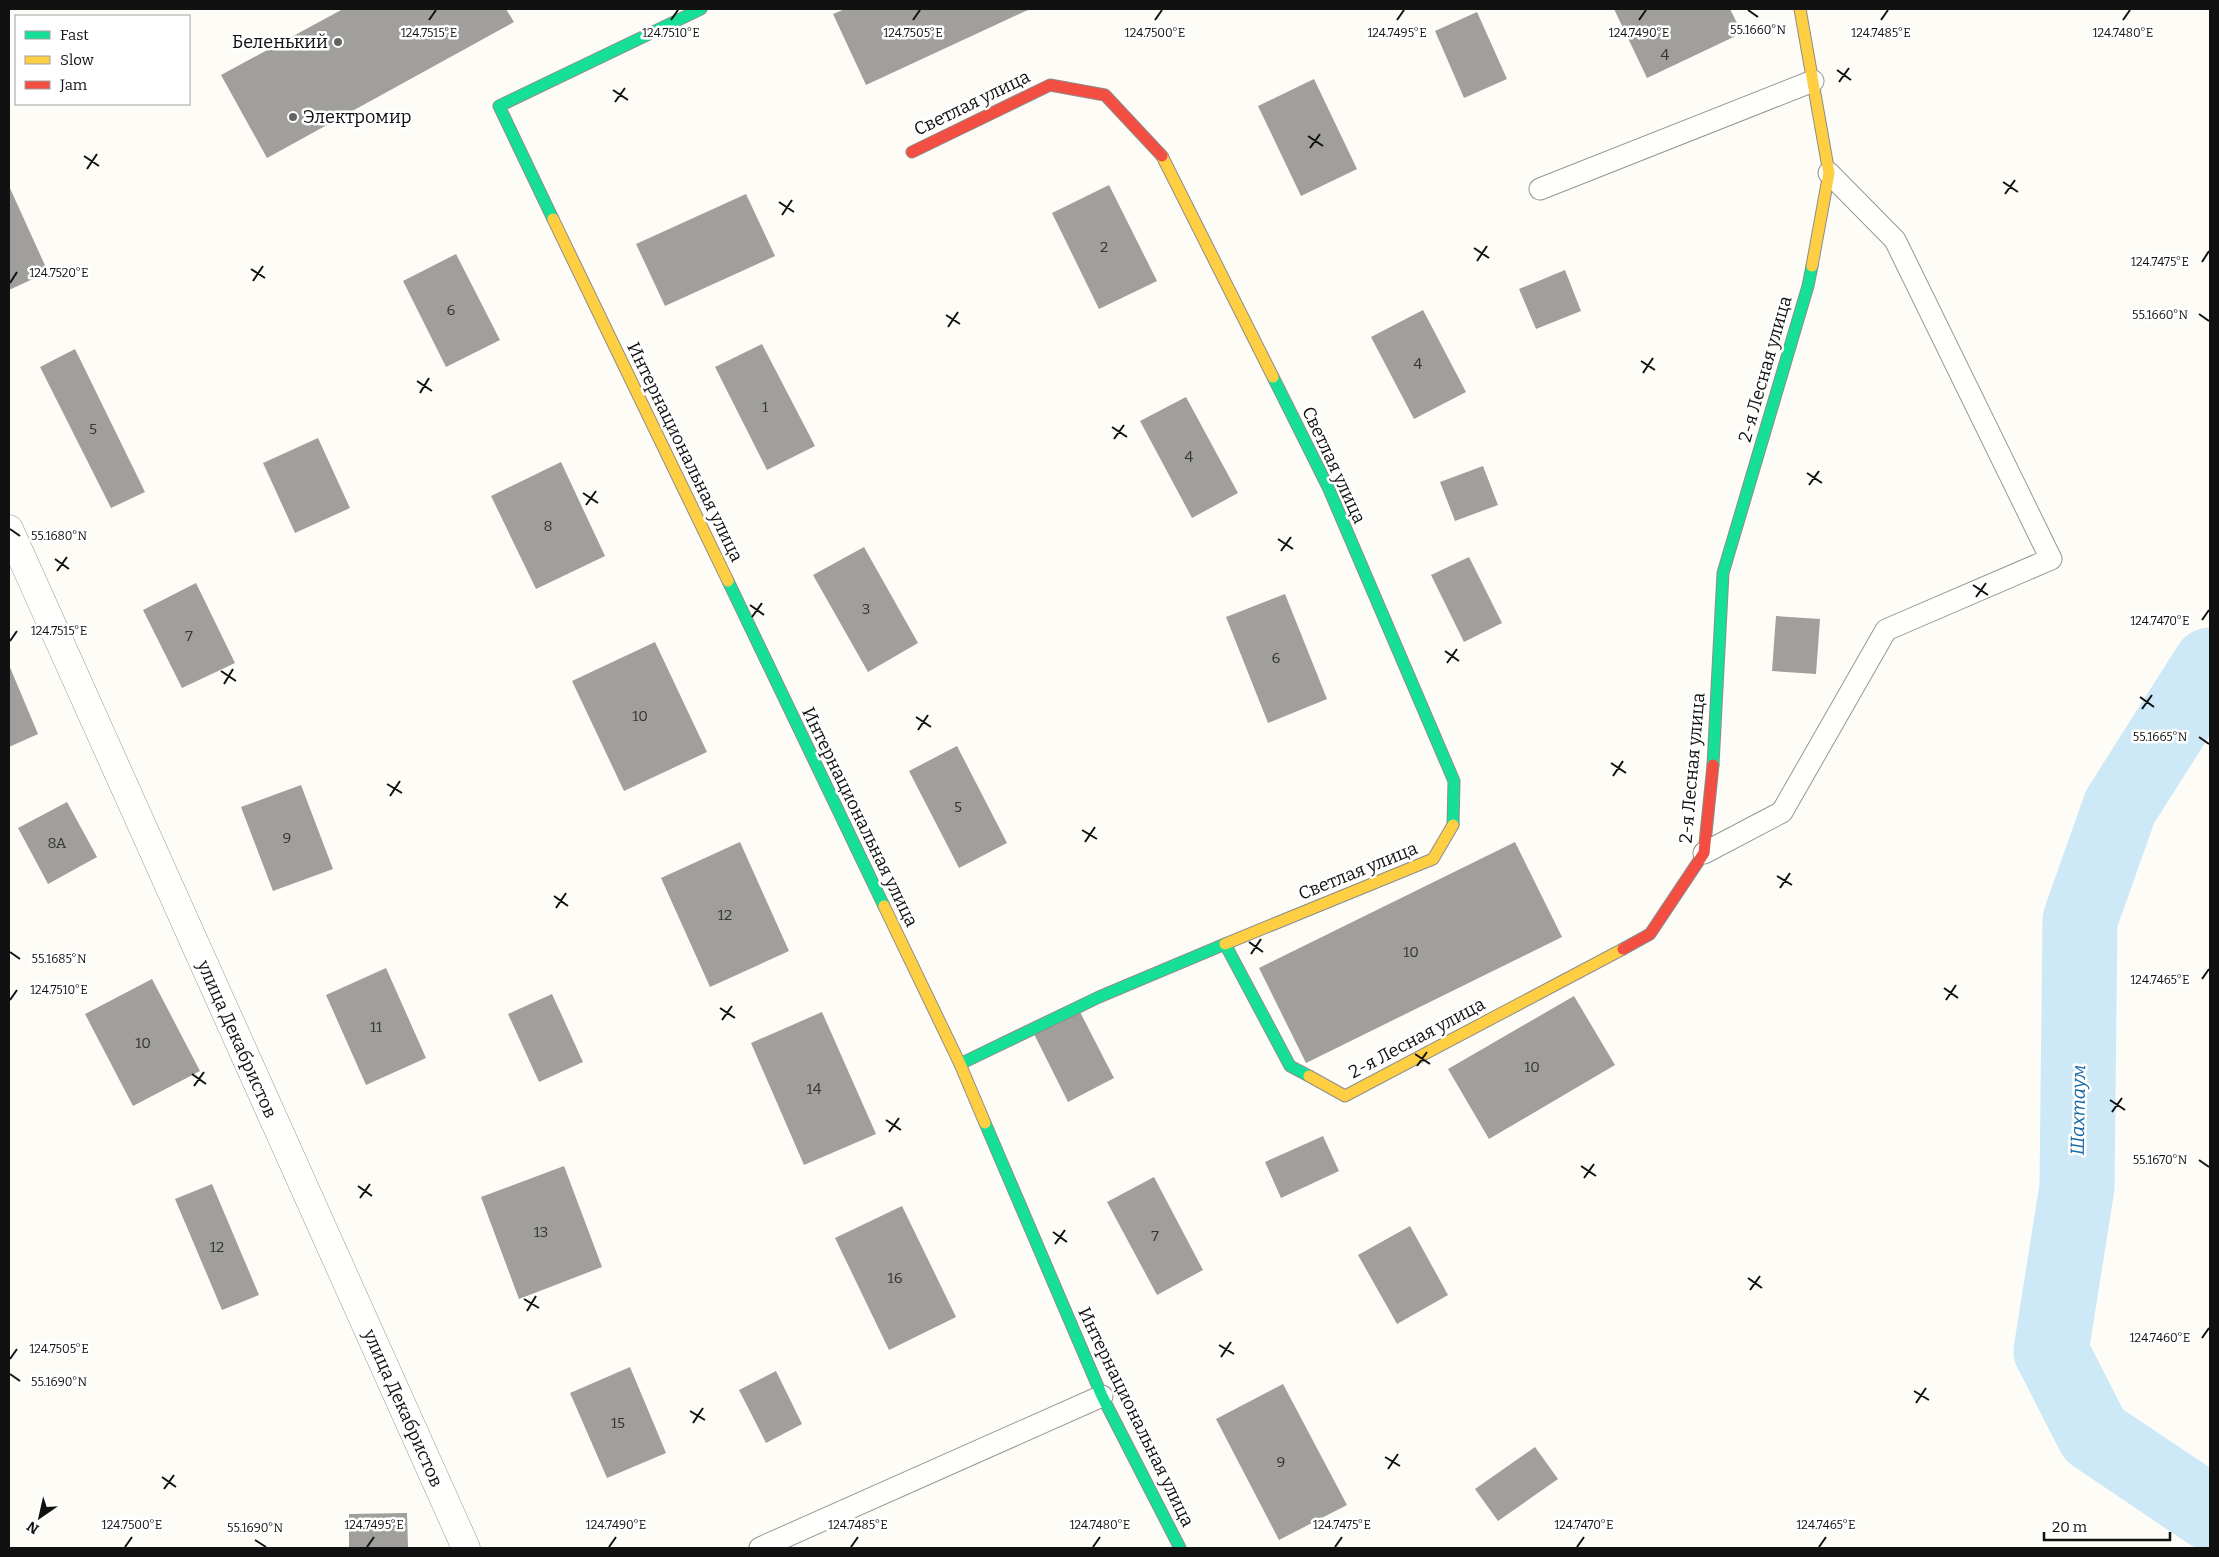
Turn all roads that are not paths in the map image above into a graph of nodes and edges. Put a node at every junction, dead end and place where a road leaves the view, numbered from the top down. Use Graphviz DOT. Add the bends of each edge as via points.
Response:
graph roads {
  1 [pos="701,9"];
  2 [pos="1800,9"];
  3 [pos="1813,81"];
  4 [pos="912,152"];
  5 [pos="1829,173"];
  6 [pos="1540,189"];
  7 [pos="9,530"];
  8 [pos="1704,853"];
  9 [pos="1225,944"];
  10 [pos="960,1064"];
  11 [pos="1102,1396"];
  12 [pos="466,1548"];
  13 [pos="760,1548"];
  14 [pos="1180,1548"];
  1 -- 10 [label="street, Интернациональная улица" via="499,106"];
  2 -- 3 [label="street, 2-я Лесная улица"];
  3 -- 5 [label="street, 2-я Лесная улица"];
  3 -- 6 [label="lane"];
  4 -- 9 [label="street, Светлая улица" via="1050,85 1105,96 1160,151 1328,487 1454,781 1453,826 1433,859"];
  5 -- 8 [label="street, 2-я Лесная улица" via="1808,286 1724,573"];
  5 -- 8 [label="lane" via="1895,240 2051,559 1886,630 1782,812"];
  7 -- 12 [label="street, улица Декабристов"];
  8 -- 9 [label="street, 2-я Лесная улица" via="1650,934 1345,1096 1290,1066"];
  9 -- 10 [label="street" via="1099,997"];
  10 -- 11 [label="street, Интернациональная улица"];
  11 -- 13 [label="lane"];
  11 -- 14 [label="street, Интернациональная улица"];
}
